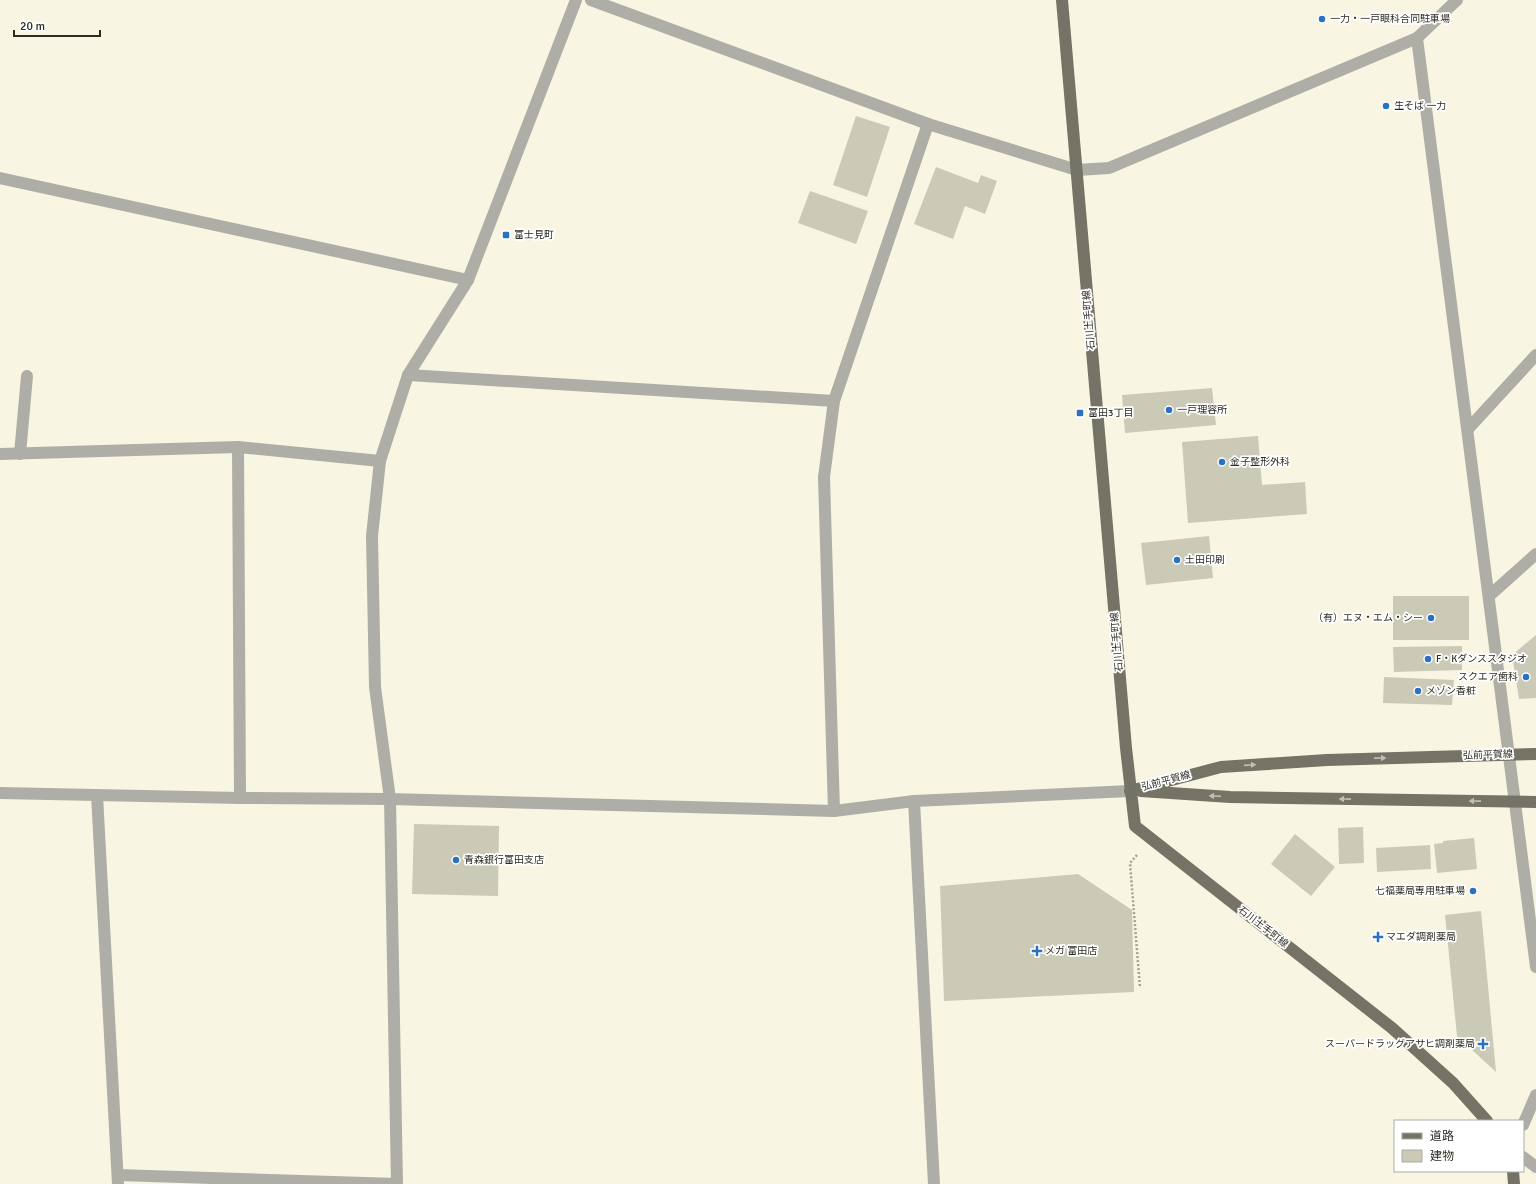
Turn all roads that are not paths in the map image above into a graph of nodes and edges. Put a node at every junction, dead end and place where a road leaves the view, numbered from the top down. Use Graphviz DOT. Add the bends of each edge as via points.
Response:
graph roads {
  1 [pos="576,0"];
  2 [pos="591,0"];
  3 [pos="1062,0"];
  4 [pos="1457,0"];
  5 [pos="1417,38"];
  6 [pos="928,124"];
  7 [pos="1076,170"];
  8 [pos="0,178"];
  9 [pos="468,280"];
  10 [pos="1536,355"];
  11 [pos="408,375"];
  12 [pos="27,376"];
  13 [pos="834,401"];
  14 [pos="1468,429"];
  15 [pos="238,447"];
  16 [pos="0,454"];
  17 [pos="20,454"];
  18 [pos="380,461"];
  19 [pos="1536,554"];
  20 [pos="1489,596"];
  21 [pos="1509,754"];
  22 [pos="1536,754"];
  23 [pos="1130,790"];
  24 [pos="0,793"];
  25 [pos="97,795"];
  26 [pos="240,798"];
  27 [pos="390,799"];
  28 [pos="914,801"];
  29 [pos="1514,801"];
  30 [pos="1536,802"];
  31 [pos="834,811"];
  32 [pos="1536,967"];
  33 [pos="1536,1095"];
  34 [pos="1486,1120"];
  35 [pos="1524,1123"];
  36 [pos="1524,1158"];
  37 [pos="1536,1167"];
  38 [pos="1513,1172"];
  39 [pos="118,1180"];
  40 [pos="934,1184"];
  41 [pos="1514,1184"];
  1 -- 9 [label="street"];
  2 -- 6 [label="street"];
  3 -- 7 [label="main road, 石川土手町線"];
  4 -- 5 [label="street"];
  5 -- 7 [label="street" via="1109,168"];
  5 -- 14 [label="street"];
  6 -- 7 [label="street"];
  6 -- 13 [label="street"];
  7 -- 23 [label="main road, 石川土手町線"];
  8 -- 9 [label="street"];
  9 -- 11 [label="street"];
  10 -- 14 [label="street"];
  11 -- 13 [label="street"];
  11 -- 18 [label="street"];
  12 -- 17 [label="street"];
  13 -- 31 [label="street" via="824,477"];
  14 -- 20 [label="street"];
  15 -- 17 [label="street"];
  15 -- 18 [label="street"];
  15 -- 26 [label="street"];
  16 -- 17 [label="street"];
  18 -- 27 [label="street" via="372,536 375,687"];
  19 -- 20 [label="street"];
  20 -- 21 [label="street"];
  21 -- 22 [label="main road, 弘前平賀線"];
  23 -- 21 [label="main road, 弘前平賀線, one-way" via="1221,767 1327,760"];
  21 -- 29 [label="street"];
  23 -- 28 [label="street"];
  29 -- 23 [label="main road, 弘前平賀線, one-way" via="1230,797"];
  23 -- 34 [label="main road, 石川土手町線" via="1135,826 1392,1028 1452,1083"];
  24 -- 25 [label="street"];
  25 -- 26 [label="street"];
  25 -- 39 [label="street"];
  26 -- 27 [label="street"];
  27 -- 31 [label="street"];
  27 -- 39 [label="street" via="397,1184"];
  28 -- 31 [label="street"];
  28 -- 40 [label="street"];
  29 -- 30 [label="main road, 弘前平賀線"];
  29 -- 32 [label="street"];
  33 -- 35 [label="street"];
  36 -- 37 [label="street"];
  38 -- 41 [label="main road"];
}
